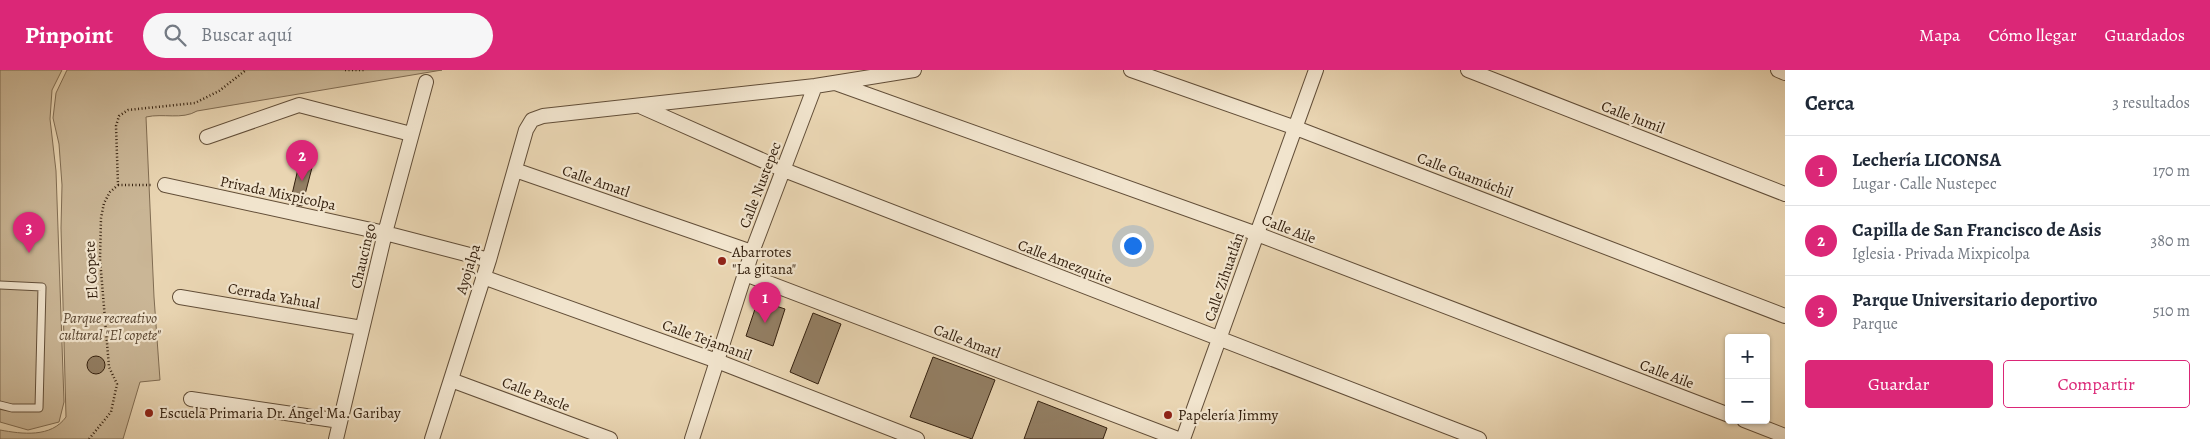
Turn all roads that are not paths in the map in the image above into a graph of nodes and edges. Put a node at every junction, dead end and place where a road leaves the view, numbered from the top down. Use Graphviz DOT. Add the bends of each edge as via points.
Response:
graph roads {
  1 [pos="914,70"];
  2 [pos="1131,70"];
  3 [pos="1316,70"];
  4 [pos="1468,70"];
  5 [pos="1778,70"];
  6 [pos="1785,73"];
  7 [pos="426,82"];
  8 [pos="834,83"];
  9 [pos="815,86"];
  10 [pos="642,107"];
  11 [pos="1296,128"];
  12 [pos="411,134"];
  13 [pos="207,137"];
  14 [pos="515,170"];
  15 [pos="784,170"];
  16 [pos="165,185"];
  17 [pos="1785,194"];
  18 [pos="385,233"];
  19 [pos="1256,234"];
  20 [pos="752,252"];
  21 [pos="488,260"];
  22 [pos="745,274"];
  23 [pos="483,277"];
  24 [pos="0,285"];
  25 [pos="180,296"];
  26 [pos="1785,316"];
  27 [pos="362,328"];
  28 [pos="1219,340"];
  29 [pos="717,361"];
  30 [pos="451,380"];
  31 [pos="191,399"];
  32 [pos="0,405"];
  33 [pos="1725,413"];
  34 [pos="340,421"];
  35 [pos="1754,424"];
  36 [pos="1785,436"];
  37 [pos="336,439"];
  38 [pos="432,439"];
  39 [pos="610,439"];
  40 [pos="692,439"];
  41 [pos="918,439"];
  42 [pos="1178,439"];
  43 [pos="1183,439"];
  44 [pos="1479,439"];
  1 -- 8 [label="street"];
  2 -- 11 [label="street, Calle Guamúchil"];
  3 -- 11 [label="street, Calle Zihuatlán"];
  4 -- 17 [label="street, Calle Jumil"];
  5 -- 6 [label="street"];
  7 -- 12 [label="street, Chaucingo"];
  8 -- 9 [label="street"];
  8 -- 19 [label="street, Calle Aile"];
  9 -- 10 [label="street"];
  9 -- 15 [label="street, Calle Nustepec"];
  10 -- 14 [label="street, Ayojalpa" via="543,116 532,120"];
  10 -- 15 [label="street, Calle Amezquite"];
  11 -- 19 [label="street, Calle Zihuatlán"];
  11 -- 26 [label="street, Calle Guamúchil"];
  12 -- 13 [label="street" via="299,105"];
  12 -- 18 [label="street, Chaucingo"];
  14 -- 20 [label="street, Calle Amatl"];
  14 -- 21 [label="street, Ayojalpa"];
  15 -- 20 [label="street, Calle Nustepec"];
  15 -- 28 [label="street, Calle Amezquite"];
  16 -- 18 [label="street, Privada Mixpicolpa"];
  18 -- 21 [label="street"];
  18 -- 27 [label="street, Chaucingo"];
  19 -- 28 [label="street, Calle Zihuatlán"];
  19 -- 33 [label="street, Calle Aile"];
  20 -- 22 [label="street, Calle Nustepec"];
  21 -- 23 [label="street, Ayojalpa"];
  22 -- 29 [label="street, Calle Nustepec"];
  22 -- 42 [label="street, Calle Amatl"];
  23 -- 29 [label="street, Calle Tejamanil"];
  23 -- 30 [label="street, Ayojalpa"];
  24 -- 32 [label="lane" via="42,287 39,408"];
  25 -- 27 [label="street, Cerrada Yahual"];
  27 -- 34 [label="street, Chaucingo"];
  28 -- 43 [label="street, Calle Zihuatlán"];
  28 -- 44 [label="street, Calle Amezquite"];
  29 -- 40 [label="street, Calle Nustepec"];
  29 -- 41 [label="street, Calle Tejamanil"];
  30 -- 38 [label="street, Ayojalpa"];
  30 -- 39 [label="street, Calle Pascle"];
  31 -- 34 [label="street"];
  34 -- 37 [label="street, Chaucingo"];
  35 -- 36 [label="street"];
}
